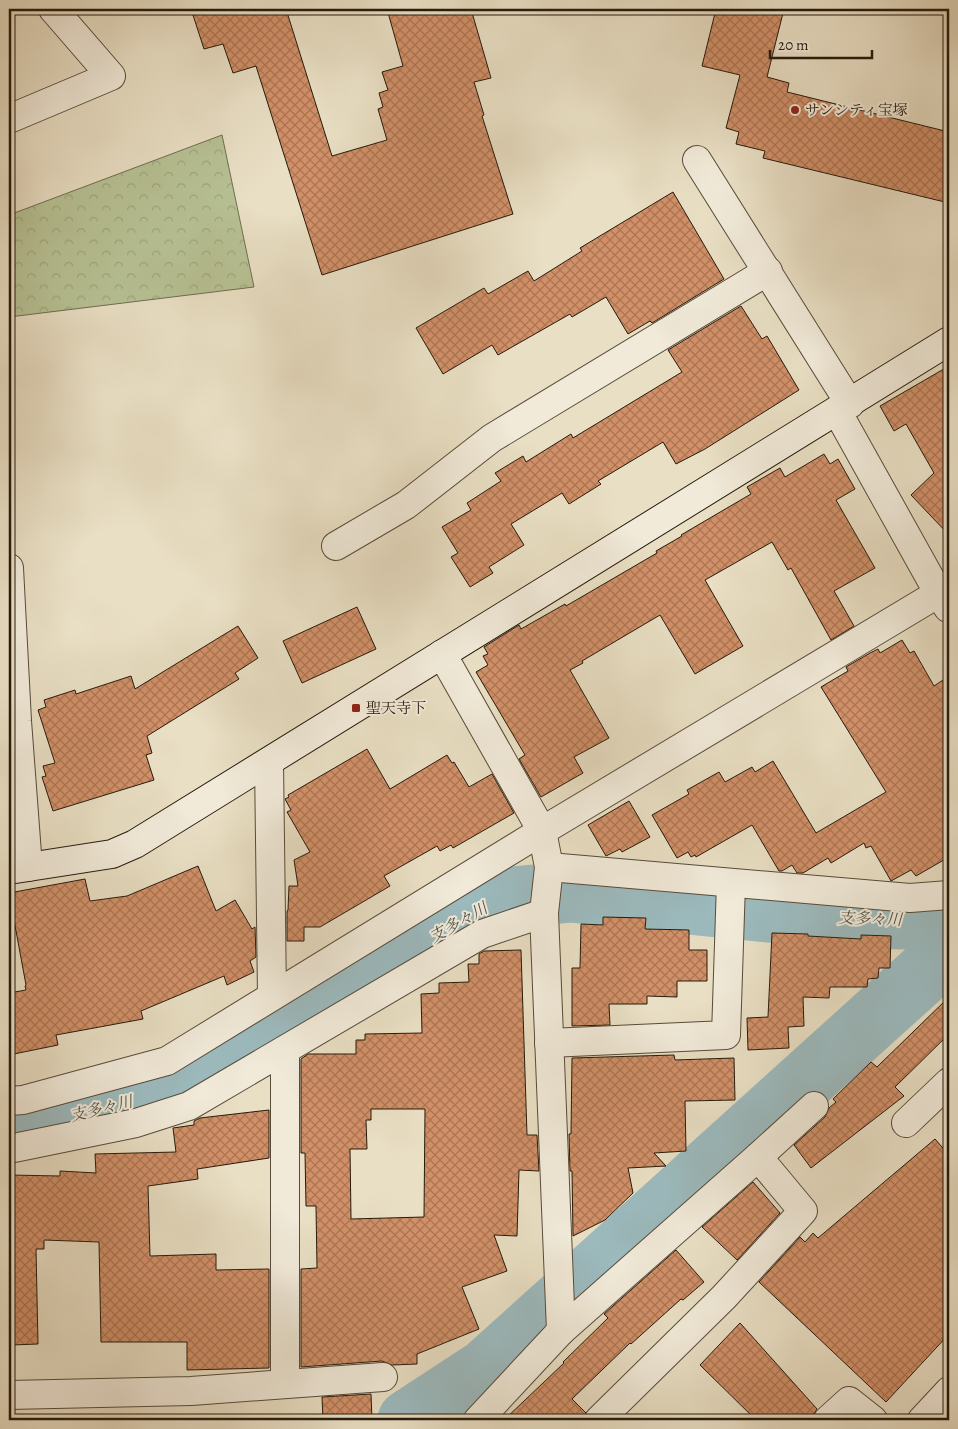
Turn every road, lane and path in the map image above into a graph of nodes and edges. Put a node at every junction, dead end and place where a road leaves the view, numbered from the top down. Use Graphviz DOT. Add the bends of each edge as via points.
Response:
graph roads {
  1 [pos="53,9"];
  2 [pos="9,119"];
  3 [pos="697,160"];
  4 [pos="768,271"];
  5 [pos="949,341"];
  6 [pos="843,407"];
  7 [pos="336,546"];
  8 [pos="9,568"];
  9 [pos="946,597"];
  10 [pos="442,654"];
  11 [pos="270,762"];
  12 [pos="542,831"];
  13 [pos="549,867"];
  14 [pos="18,868"];
  15 [pos="731,883"];
  16 [pos="949,895"];
  17 [pos="544,914"];
  18 [pos="272,996"];
  19 [pos="550,1043"];
  20 [pos="285,1050"];
  21 [pos="949,1082"];
  22 [pos="9,1101"];
  23 [pos="814,1106"];
  24 [pos="906,1123"];
  25 [pos="9,1149"];
  26 [pos="758,1157"];
  27 [pos="561,1332"];
  28 [pos="383,1377"];
  29 [pos="285,1383"];
  30 [pos="949,1391"];
  31 [pos="9,1395"];
  32 [pos="478,1420"];
  33 [pos="600,1420"];
  34 [pos="828,1420"];
  35 [pos="873,1420"];
  36 [pos="922,1420"];
  1 -- 2 [label="street" via="111,76"];
  3 -- 4 [label="street"];
  4 -- 6 [label="street"];
  4 -- 7 [label="street" via="492,438 406,505"];
  5 -- 6 [label="street"];
  6 -- 9 [label="street"];
  6 -- 10 [label="street"];
  8 -- 14 [label="street" via="17,721"];
  9 -- 12 [label="street"];
  10 -- 11 [label="street"];
  10 -- 12 [label="street"];
  11 -- 14 [label="street" via="121,852"];
  11 -- 18 [label="street"];
  12 -- 13 [label="street"];
  12 -- 18 [label="street"];
  13 -- 15 [label="street"];
  13 -- 17 [label="street"];
  15 -- 16 [label="street" via="910,898"];
  15 -- 19 [label="street" via="726,1036"];
  17 -- 19 [label="street"];
  17 -- 20 [label="street" via="482,934"];
  18 -- 22 [label="street" via="167,1061"];
  19 -- 27 [label="street"];
  20 -- 25 [label="street" via="189,1106 136,1123"];
  20 -- 29 [label="street"];
  21 -- 24 [label="street"];
  23 -- 26 [label="street"];
  26 -- 27 [label="street"];
  26 -- 33 [label="street" via="803,1211 724,1298"];
  27 -- 32 [label="street"];
  28 -- 29 [label="street"];
  29 -- 31 [label="street" via="191,1391"];
  30 -- 36 [label="street"];
  34 -- 35 [label="street" via="849,1401"];
}
